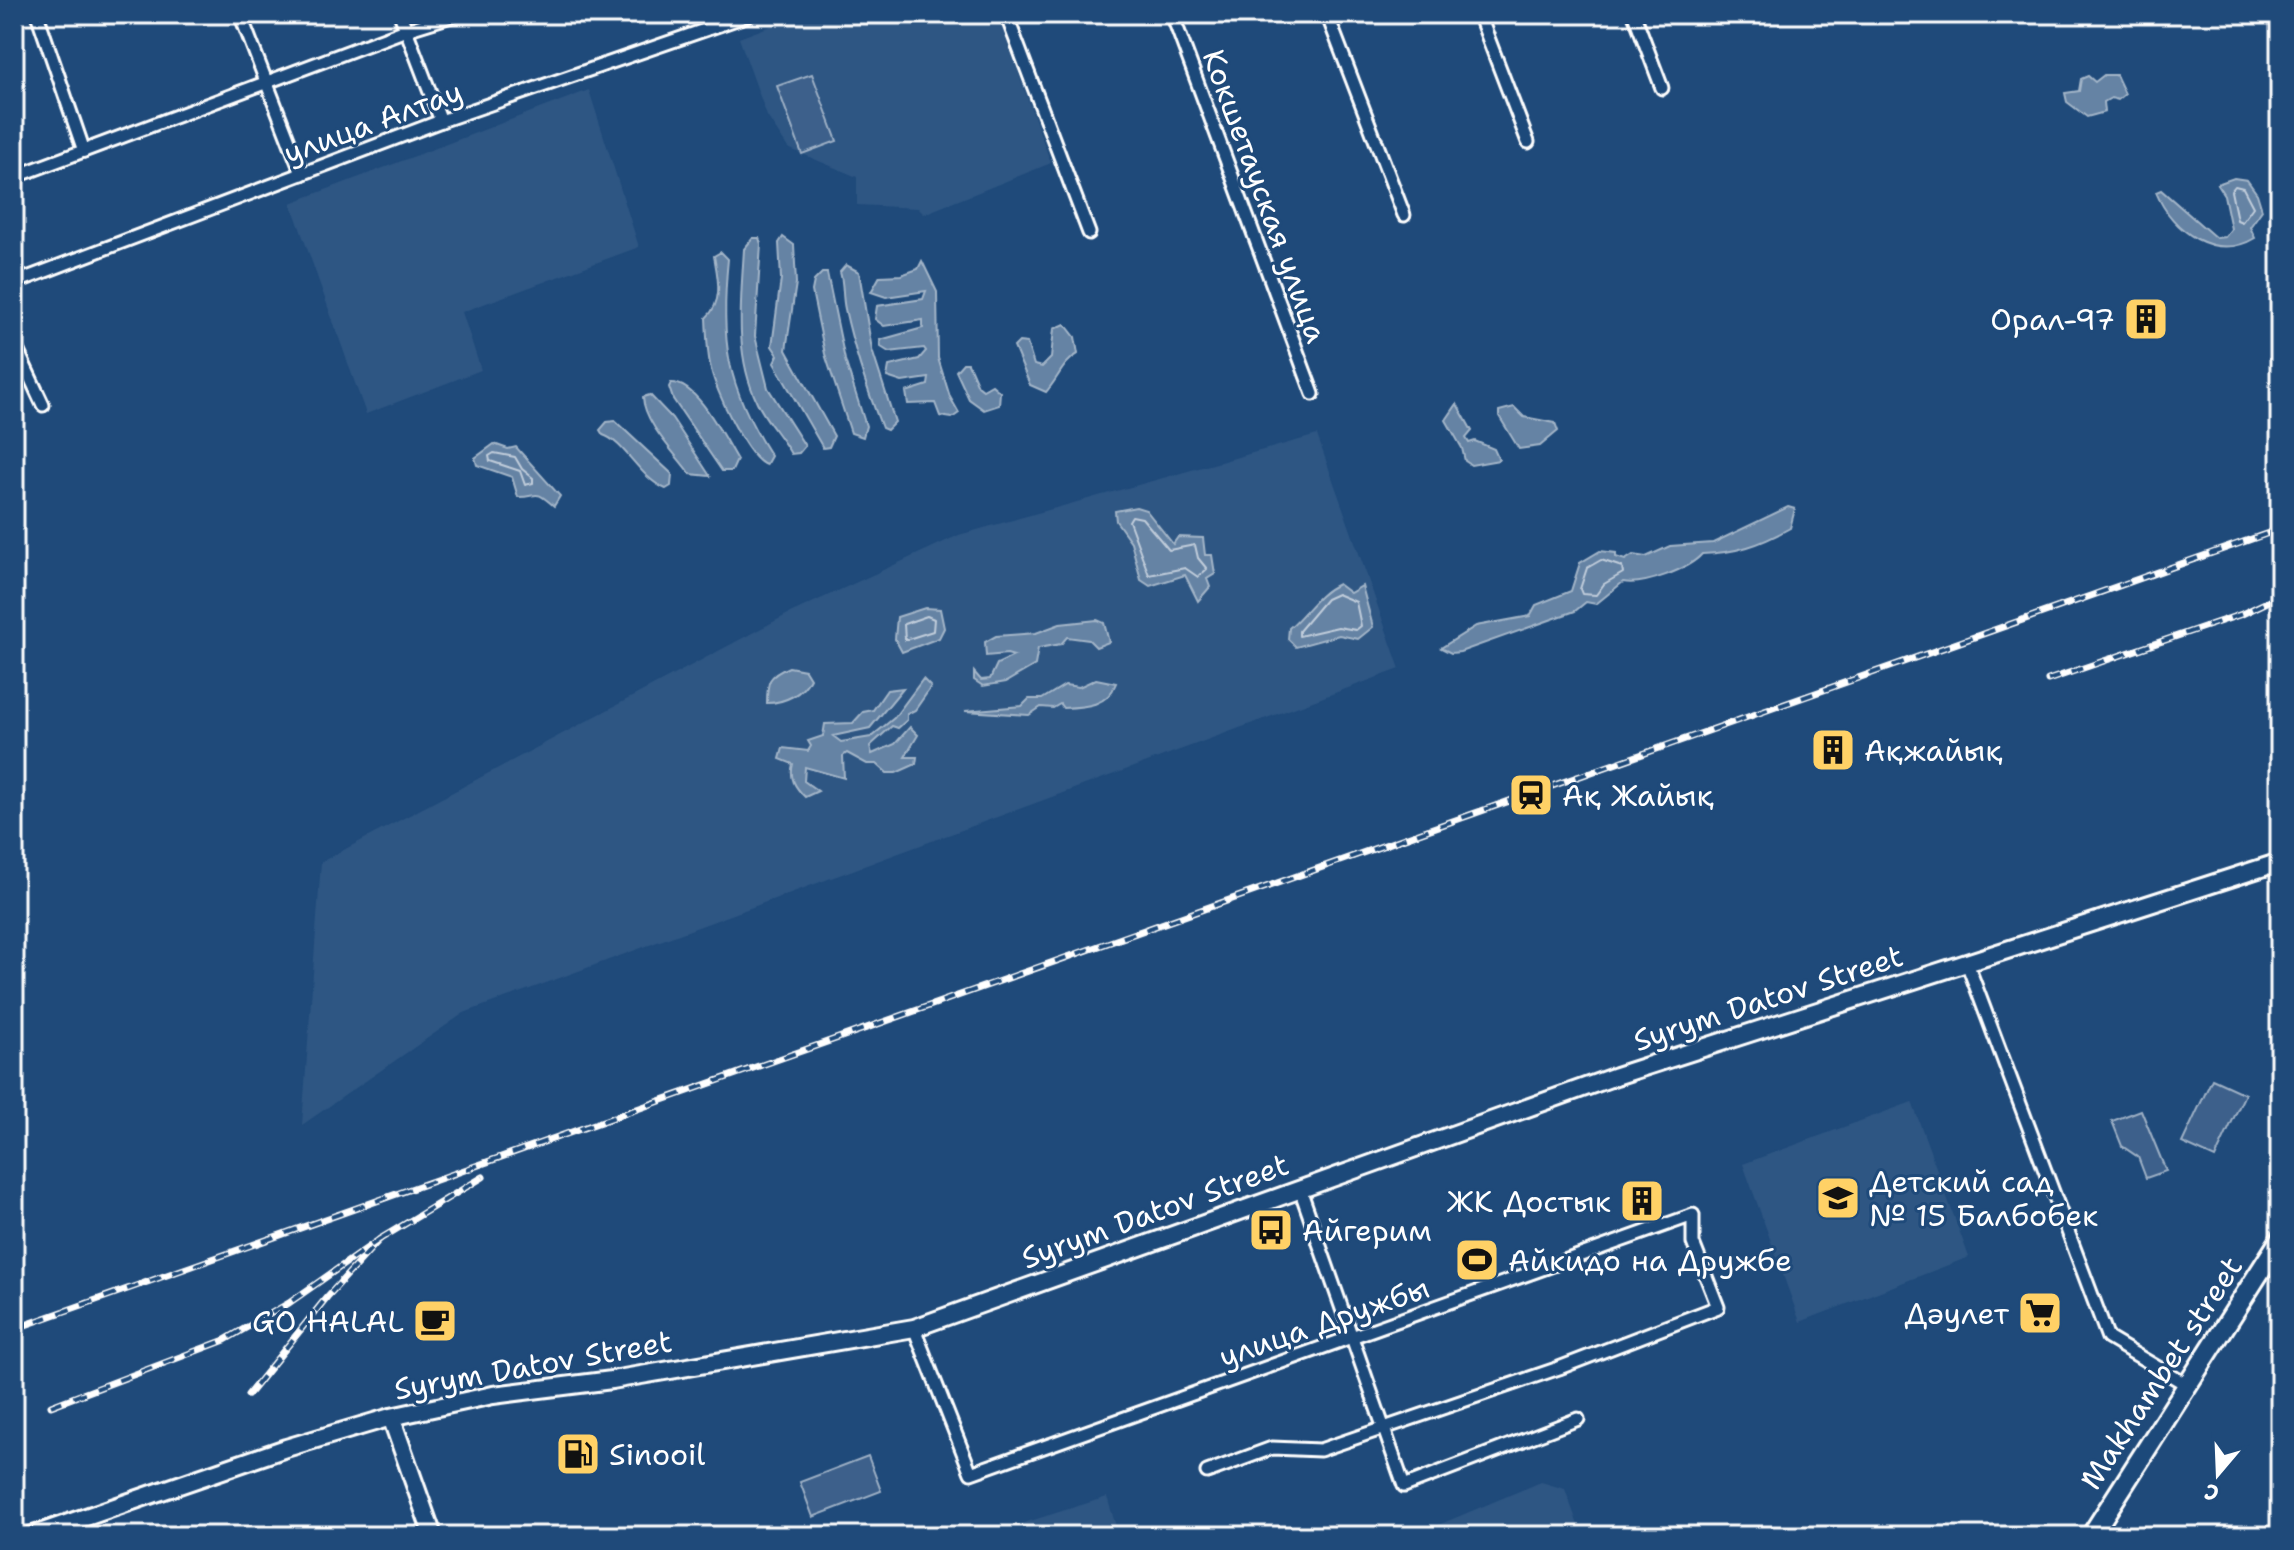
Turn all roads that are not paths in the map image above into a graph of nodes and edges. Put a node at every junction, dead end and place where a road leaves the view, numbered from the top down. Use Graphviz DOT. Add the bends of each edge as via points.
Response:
graph roads {
  1 [pos="37,14"];
  2 [pos="240,14"];
  3 [pos="400,14"];
  4 [pos="407,14"];
  5 [pos="458,14"];
  6 [pos="751,14"];
  7 [pos="1006,14"];
  8 [pos="1172,14"];
  9 [pos="1327,14"];
  10 [pos="1479,14"];
  11 [pos="1634,14"];
  12 [pos="406,30"];
  13 [pos="267,83"];
  14 [pos="1662,88"];
  15 [pos="441,121"];
  16 [pos="1528,142"];
  17 [pos="84,151"];
  18 [pos="302,174"];
  19 [pos="14,177"];
  20 [pos="1404,215"];
  21 [pos="1089,233"];
  22 [pos="14,283"];
  23 [pos="14,343"];
  24 [pos="1313,394"];
  25 [pos="43,405"];
  26 [pos="2280,862"];
  27 [pos="1967,963"];
  28 [pos="1300,1189"];
  29 [pos="2280,1240"];
  30 [pos="914,1328"];
  31 [pos="1352,1339"];
  32 [pos="2187,1385"];
  33 [pos="391,1417"];
  34 [pos="1578,1419"];
  35 [pos="1386,1427"];
  36 [pos="1207,1472"];
  37 [pos="79,1528"];
  38 [pos="2097,1533"];
  39 [pos="31,1536"];
  40 [pos="433,1536"];
  1 -- 17 [label="street"];
  2 -- 13 [label="street"];
  3 -- 12 [label="street"];
  4 -- 12 [label="street"];
  5 -- 12 [label="street"];
  6 -- 15 [label="street, улица Алтау"];
  7 -- 21 [label="street"];
  8 -- 24 [label="street, Кокшетауская улица"];
  9 -- 20 [label="street"];
  10 -- 16 [label="street"];
  11 -- 14 [label="street"];
  12 -- 13 [label="street"];
  12 -- 15 [label="street"];
  13 -- 17 [label="street"];
  13 -- 18 [label="street"];
  15 -- 18 [label="street, улица Алтау"];
  17 -- 19 [label="street"];
  18 -- 22 [label="street, улица Алтау"];
  23 -- 25 [label="street"];
  26 -- 27 [label="main road, Syrym Datov Street"];
  27 -- 28 [label="main road, Syrym Datov Street" via="1616,1076"];
  27 -- 32 [label="street" via="2108,1338"];
  28 -- 30 [label="main road, Syrym Datov Street"];
  28 -- 31 [label="street"];
  29 -- 32 [label="main road, Makhambet street"];
  30 -- 31 [label="street, улица Дружбы" via="971,1473"];
  30 -- 33 [label="main road, Syrym Datov Street" via="493,1395"];
  31 -- 35 [label="street"];
  31 -- 35 [label="street, улица Дружбы" via="1693,1215 1693,1243 1718,1307"];
  32 -- 38 [label="main road, Makhambet street"];
  33 -- 37 [label="main road, Syrym Datov Street" via="286,1448"];
  33 -- 40 [label="main road"];
  34 -- 35 [label="street" via="1404,1486"];
  35 -- 36 [label="street, улица Дружбы" via="1320,1450 1272,1448"];
  37 -- 39 [label="main road, Syrym Datov Street"];
}
